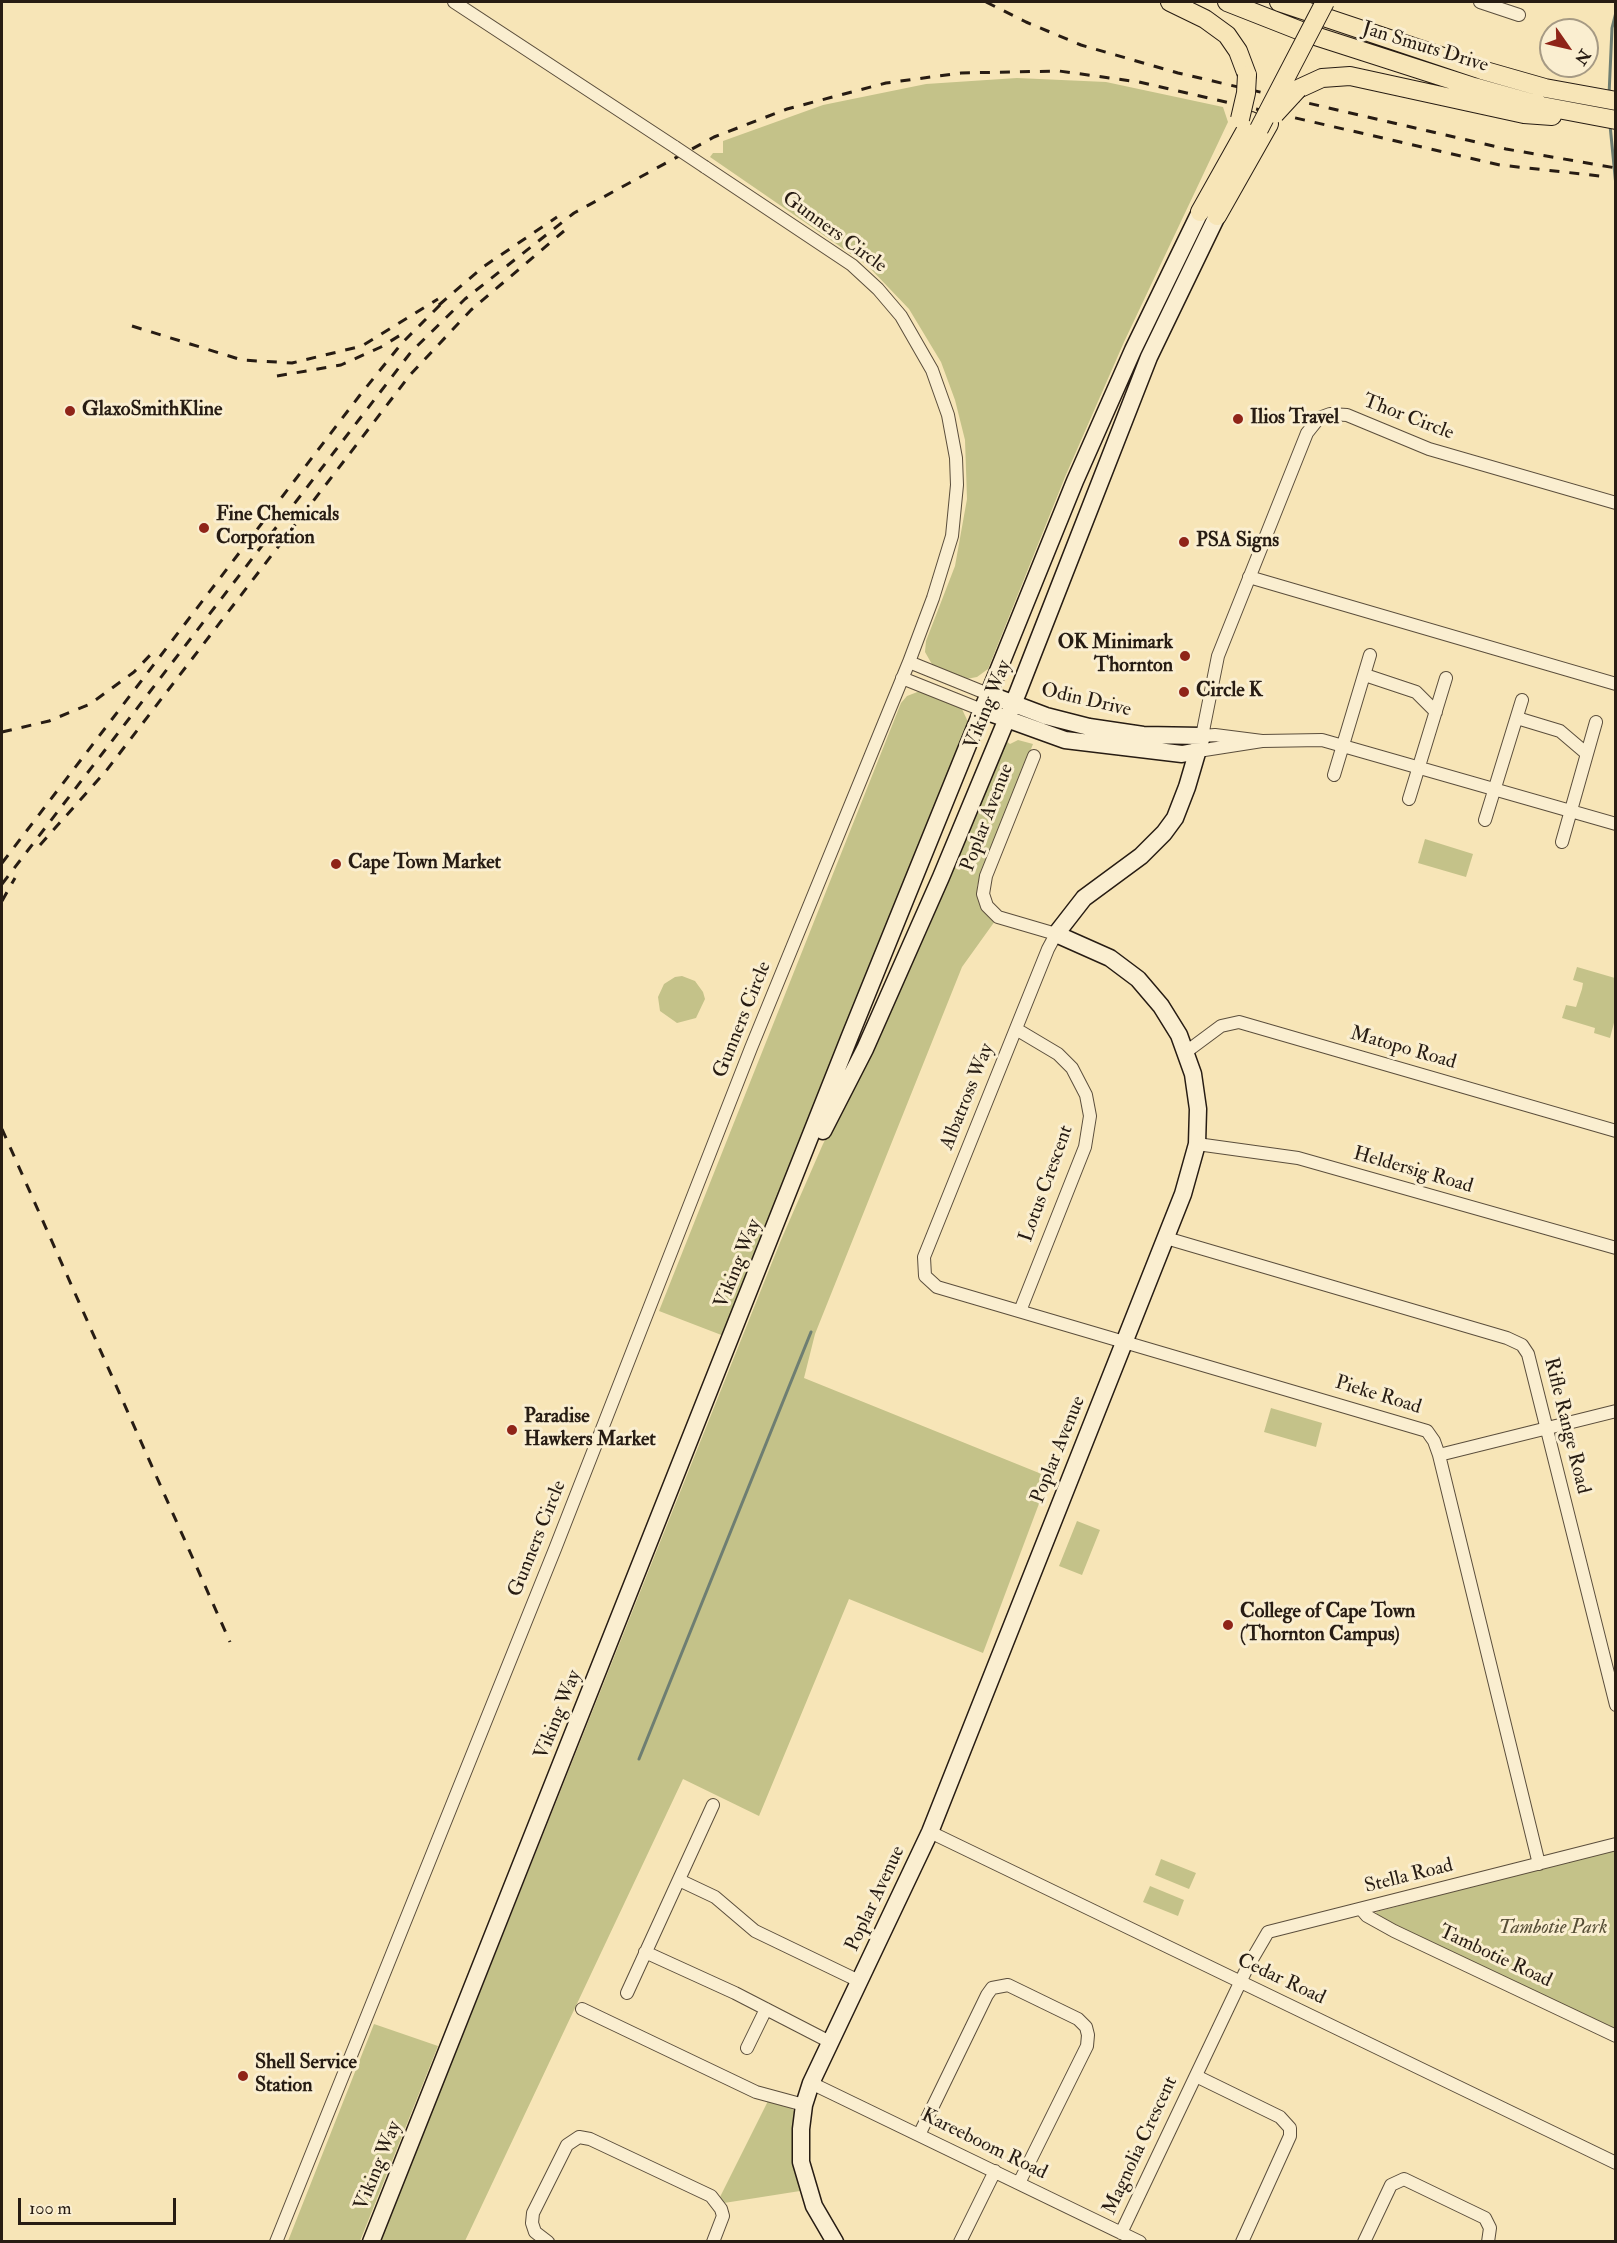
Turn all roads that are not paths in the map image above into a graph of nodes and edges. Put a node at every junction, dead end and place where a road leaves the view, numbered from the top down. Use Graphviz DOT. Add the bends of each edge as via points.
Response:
graph roads {
  1 [pos="454,2"];
  2 [pos="1170,2"];
  3 [pos="1227,2"];
  4 [pos="1312,2"];
  5 [pos="1325,2"];
  6 [pos="1480,2"];
  7 [pos="1283,3"];
  8 [pos="1519,15"];
  9 [pos="1616,101"];
  10 [pos="1589,116"];
  11 [pos="1616,120"];
  12 [pos="1255,123"];
  13 [pos="1209,214"];
  14 [pos="1616,503"];
  15 [pos="1249,577"];
  16 [pos="1370,655"];
  17 [pos="909,662"];
  18 [pos="1365,675"];
  19 [pos="902,678"];
  20 [pos="1446,678"];
  21 [pos="1616,684"];
  22 [pos="988,694"];
  23 [pos="1522,700"];
  24 [pos="1013,704"];
  25 [pos="981,710"];
  26 [pos="1436,712"];
  27 [pos="1517,718"];
  28 [pos="1006,720"];
  29 [pos="1596,722"];
  30 [pos="1200,744"];
  31 [pos="1344,744"];
  32 [pos="1587,754"];
  33 [pos="1034,756"];
  34 [pos="1419,767"];
  35 [pos="1335,775"];
  36 [pos="1495,789"];
  37 [pos="1409,799"];
  38 [pos="1570,811"];
  39 [pos="1485,820"];
  40 [pos="1616,825"];
  41 [pos="1562,842"];
  42 [pos="1056,934"];
  43 [pos="1016,1029"];
  44 [pos="1186,1052"];
  45 [pos="1616,1131"];
  46 [pos="1197,1144"];
  47 [pos="785,1204"];
  48 [pos="1166,1238"];
  49 [pos="1616,1248"];
  50 [pos="925,1276"];
  51 [pos="1020,1311"];
  52 [pos="1125,1341"];
  53 [pos="1616,1411"];
  54 [pos="1546,1429"];
  55 [pos="1439,1455"];
  56 [pos="1616,1705"];
  57 [pos="713,1805"];
  58 [pos="930,1832"];
  59 [pos="1616,1844"];
  60 [pos="1539,1864"];
  61 [pos="679,1880"];
  62 [pos="1361,1909"];
  63 [pos="645,1952"];
  64 [pos="860,1981"];
  65 [pos="1240,1983"];
  66 [pos="627,1993"];
  67 [pos="582,2008"];
  68 [pos="765,2009"];
  69 [pos="1616,2036"];
  70 [pos="831,2042"];
  71 [pos="747,2048"];
  72 [pos="1196,2076"];
  73 [pos="811,2083"];
  74 [pos="804,2105"];
  75 [pos="919,2135"];
  76 [pos="1616,2163"];
  77 [pos="995,2171"];
  78 [pos="1019,2183"];
  79 [pos="1122,2233"];
  80 [pos="276,2241"];
  81 [pos="372,2241"];
  82 [pos="548,2241"];
  83 [pos="713,2241"];
  84 [pos="835,2241"];
  85 [pos="960,2241"];
  86 [pos="1140,2241"];
  87 [pos="1242,2241"];
  88 [pos="1364,2241"];
  89 [pos="1488,2241"];
  1 -- 17 [label="street, Gunners Circle, bridge" via="834,252 865,276 901,316 932,369 956,458 956,510 945,561"];
  2 -- 12 [label="main road, bridge" via="1227,35 1238,51 1246,75 1246,93"];
  3 -- 10 [label="main road, Jan Smuts Drive" via="1306,33 1418,69"];
  4 -- 12 [label="main road"];
  5 -- 12 [label="main road, bridge"];
  6 -- 8 [label="street"];
  7 -- 9 [label="main road, Jan Smuts Drive" via="1482,70"];
  10 -- 11 [label="main road, Jan Smuts Drive"];
  10 -- 12 [label="main road, bridge" via="1524,114 1350,76 1322,78 1298,89"];
  12 -- 13 [label="main road"];
  13 -- 22 [label="main road, Viking Way" via="1133,350"];
  13 -- 24 [label="main road, Viking Way"];
  14 -- 15 [label="street, Thor Circle" via="1429,449 1347,415 1330,414 1314,422 1307,433"];
  15 -- 21 [label="street"];
  15 -- 30 [label="street, Thor Circle" via="1218,656"];
  16 -- 18 [label="street"];
  17 -- 19 [label="street, Gunners Circle"];
  17 -- 22 [label="street, Odin Drive"];
  18 -- 26 [label="street" via="1416,692"];
  18 -- 31 [label="street"];
  19 -- 25 [label="street, Odin Drive"];
  19 -- 80 [label="street, Gunners Circle"];
  20 -- 26 [label="street"];
  22 -- 24 [label="main road, Odin Drive"];
  22 -- 25 [label="main road, Viking Way"];
  23 -- 27 [label="street"];
  24 -- 28 [label="main road, Viking Way"];
  24 -- 30 [label="main road, Odin Drive" via="1089,727"];
  25 -- 28 [label="main road, Odin Drive"];
  25 -- 47 [label="main road, Viking Way"];
  26 -- 34 [label="street"];
  27 -- 32 [label="street" via="1560,731"];
  27 -- 36 [label="street"];
  28 -- 30 [label="main road, Odin Drive" via="1065,740 1182,754"];
  28 -- 47 [label="main road, Viking Way" via="865,1049"];
  29 -- 32 [label="street"];
  30 -- 31 [label="street, Odin Drive" via="1311,739"];
  30 -- 42 [label="main road" via="1181,803 1164,833 1141,856 1084,898"];
  31 -- 34 [label="street, Odin Drive"];
  31 -- 35 [label="street"];
  32 -- 38 [label="street"];
  33 -- 42 [label="street, Poplar Avenue" via="983,894 987,906 998,917"];
  34 -- 36 [label="street, Odin Drive"];
  34 -- 37 [label="street"];
  36 -- 38 [label="street, Odin Drive"];
  36 -- 39 [label="street"];
  38 -- 40 [label="street, Odin Drive"];
  38 -- 41 [label="street"];
  42 -- 43 [label="street, Albatross Way"];
  42 -- 44 [label="main road, Poplar Avenue" via="1103,954 1138,979 1161,1006"];
  43 -- 50 [label="street, Albatross Way" via="924,1257"];
  43 -- 51 [label="street, Lotus Crescent" via="1058,1054 1072,1068 1086,1095 1090,1116 1085,1147"];
  44 -- 45 [label="street, Matopo Road" via="1221,1026 1239,1022"];
  44 -- 46 [label="main road, Poplar Avenue" via="1197,1097"];
  46 -- 48 [label="main road, Poplar Avenue" via="1188,1181"];
  46 -- 49 [label="street, Heldersig Road" via="1298,1158"];
  47 -- 81 [label="main road, Viking Way"];
  48 -- 52 [label="main road, Poplar Avenue"];
  48 -- 54 [label="street, Rifle Range Road" via="1518,1342 1528,1354"];
  50 -- 51 [label="street, Pieke Road" via="938,1287"];
  51 -- 52 [label="street, Pieke Road"];
  52 -- 55 [label="street, Pieke Road" via="1420,1428 1432,1437"];
  52 -- 58 [label="main road, Poplar Avenue"];
  53 -- 54 [label="street"];
  54 -- 55 [label="street"];
  54 -- 56 [label="street, Rifle Range Road"];
  55 -- 60 [label="street, Pieke Road"];
  57 -- 61 [label="street"];
  58 -- 64 [label="main road, Poplar Avenue"];
  58 -- 65 [label="street, Cedar Road"];
  59 -- 60 [label="street, Stella Road"];
  60 -- 62 [label="street, Stella Road"];
  61 -- 63 [label="street"];
  61 -- 64 [label="street" via="722,1902 755,1931"];
  62 -- 65 [label="street, Stella Road" via="1271,1930 1263,1936"];
  62 -- 69 [label="street, Tambotie Road" via="1394,1931"];
  63 -- 66 [label="street"];
  63 -- 68 [label="street"];
  64 -- 70 [label="main road, Poplar Avenue"];
  65 -- 72 [label="street, Magnolia Crescent"];
  65 -- 76 [label="street, Cedar Road"];
  67 -- 74 [label="street" via="756,2092"];
  68 -- 70 [label="street"];
  68 -- 71 [label="street"];
  70 -- 73 [label="main road, Poplar Avenue"];
  72 -- 79 [label="street, Magnolia Crescent"];
  72 -- 87 [label="street, Magnolia Crescent" via="1280,2117 1290,2128 1290,2136"];
  73 -- 74 [label="main road, Poplar Avenue"];
  73 -- 75 [label="street, Kareeboom Road"];
  74 -- 84 [label="main road, Poplar Avenue" via="800,2147 804,2177 813,2206"];
  75 -- 77 [label="street, Kareeboom Road"];
  75 -- 78 [label="street" via="987,1995 992,1988 1008,1985 1078,2019 1088,2035 1087,2046"];
  77 -- 78 [label="street, Kareeboom Road"];
  77 -- 85 [label="street"];
  78 -- 79 [label="street, Kareeboom Road"];
  79 -- 86 [label="street, Kareeboom Road"];
  82 -- 83 [label="street" via="535,2232 533,2214 567,2145 579,2137 711,2196 721,2209 722,2223"];
  88 -- 89 [label="street" via="1391,2185 1404,2179 1485,2218 1490,2228"];
}
